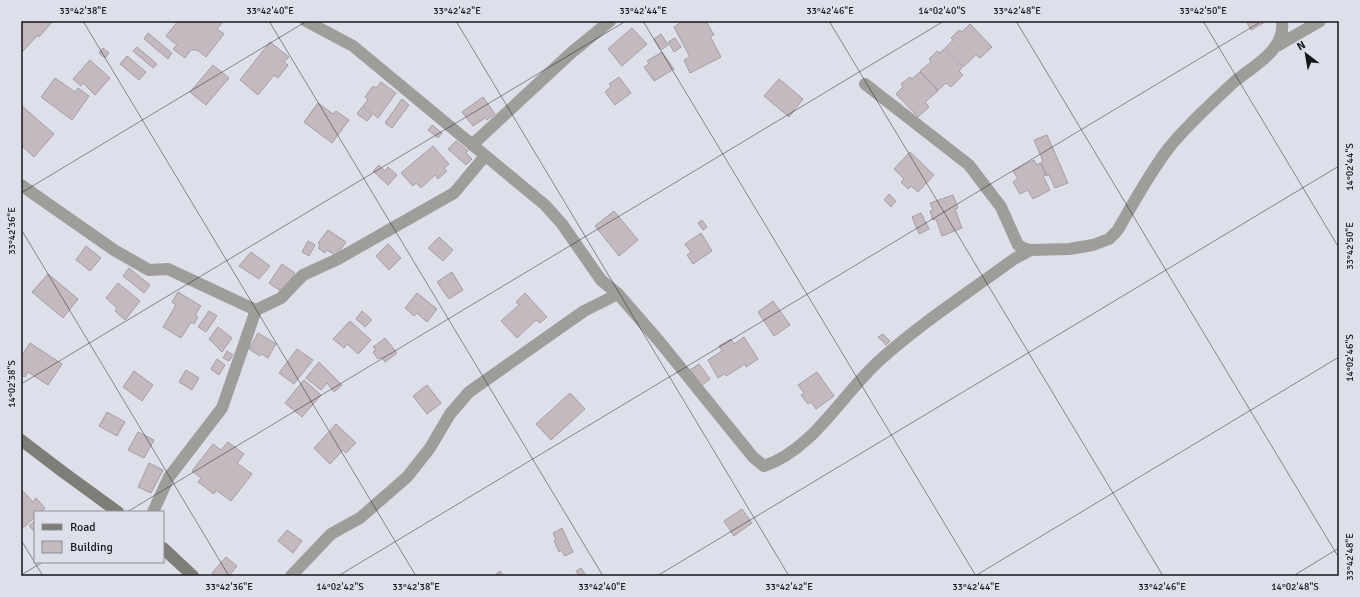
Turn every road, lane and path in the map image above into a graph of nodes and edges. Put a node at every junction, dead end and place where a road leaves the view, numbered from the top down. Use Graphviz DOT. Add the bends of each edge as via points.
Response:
graph roads {
  1 [pos="306,21"];
  2 [pos="610,21"];
  3 [pos="1282,21"];
  4 [pos="1320,21"];
  5 [pos="1277,46"];
  6 [pos="865,84"];
  7 [pos="472,145"];
  8 [pos="485,156"];
  9 [pos="21,185"];
  10 [pos="1031,250"];
  11 [pos="618,294"];
  12 [pos="256,310"];
  13 [pos="21,440"];
  14 [pos="117,511"];
  15 [pos="153,511"];
  16 [pos="164,549"];
  17 [pos="193,576"];
  18 [pos="291,576"];
  1 -- 7 [label="street" via="353,46"];
  2 -- 7 [label="street" via="571,52"];
  3 -- 5 [label="street" via="1282,34"];
  4 -- 5 [label="street"];
  5 -- 10 [label="street" via="1234,82 1186,128 1168,149 1117,231 1109,239 1093,245"];
  6 -- 10 [label="street" via="969,165 1001,207 1018,245"];
  7 -- 8 [label="street"];
  8 -- 11 [label="street" via="545,205 562,224 602,280"];
  8 -- 12 [label="street" via="454,193 338,259 303,275 281,298"];
  9 -- 12 [label="street" via="114,250 149,270 168,269"];
  10 -- 11 [label="street" via="1014,259 900,343 879,361 804,442 788,455 764,466 753,457"];
  11 -- 18 [label="street" via="584,311 469,392 450,414 430,448 407,477 360,518 331,534"];
  12 -- 15 [label="street" via="222,408 169,477"];
  13 -- 14 [label="street"];
  16 -- 17 [label="street"];
}
